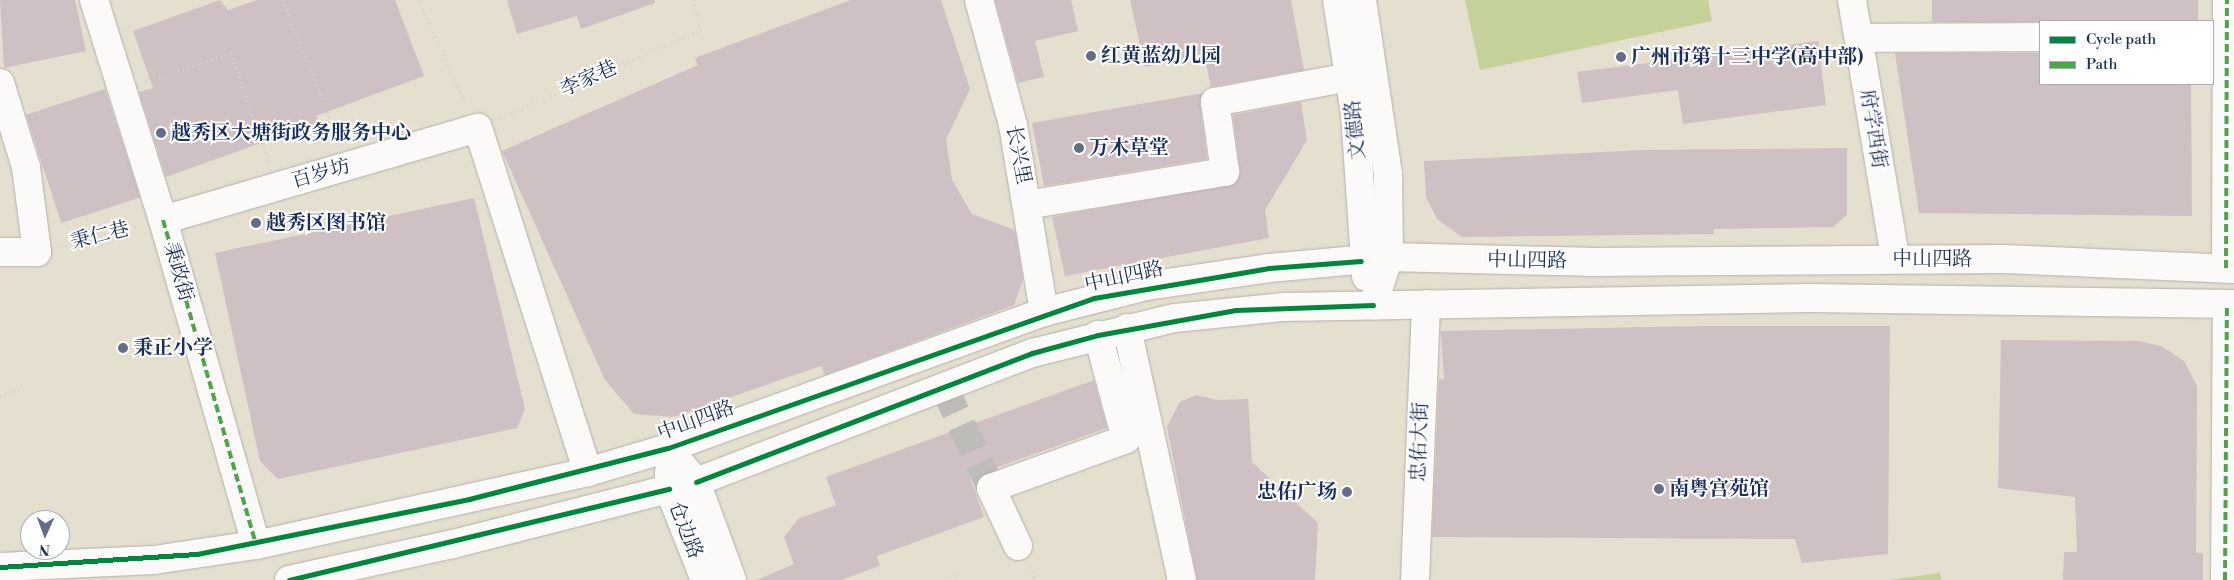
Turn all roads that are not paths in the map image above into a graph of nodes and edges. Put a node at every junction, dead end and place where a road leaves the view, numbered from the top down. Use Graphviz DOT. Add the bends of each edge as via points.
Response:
graph roads {
  1 [pos="94,0"];
  2 [pos="979,0"];
  3 [pos="1337,0"];
  4 [pos="1362,0"];
  5 [pos="1852,0"];
  6 [pos="2226,0"];
  7 [pos="2039,37"];
  8 [pos="1859,38"];
  9 [pos="1350,77"];
  10 [pos="0,83"];
  11 [pos="1027,205"];
  12 [pos="163,220"];
  13 [pos="0,252"];
  14 [pos="1388,257"];
  15 [pos="1895,258"];
  16 [pos="1361,261"];
  17 [pos="2230,268"];
  18 [pos="1426,304"];
  19 [pos="2231,304"];
  20 [pos="1374,305"];
  21 [pos="1044,312"];
  22 [pos="1127,328"];
  23 [pos="1098,335"];
  24 [pos="668,448"];
  25 [pos="588,472"];
  26 [pos="696,482"];
  27 [pos="669,489"];
  28 [pos="256,545"];
  29 [pos="1018,546"];
  30 [pos="0,567"];
  31 [pos="289,580"];
  32 [pos="704,580"];
  33 [pos="732,580"];
  34 [pos="1182,580"];
  35 [pos="1415,580"];
  36 [pos="2224,580"];
  1 -- 12 [label="main road, 秉政街"];
  2 -- 11 [label="main road, 长兴里" via="1013,125"];
  3 -- 9 [label="main road, 文德路"];
  4 -- 14 [label="main road, 文德路" via="1388,175"];
  5 -- 8 [label="main road, 府学西街"];
  6 -- 17 [label="main road"];
  7 -- 8 [label="main road"];
  8 -- 15 [label="main road, 府学西街"];
  9 -- 11 [label="main road" via="1215,102 1225,172"];
  9 -- 16 [label="main road, 文德路" via="1360,167"];
  10 -- 13 [label="main road" via="26,167 37,252"];
  11 -- 21 [label="main road, 长兴里"];
  12 -- 25 [label="main road, 百岁坊" via="478,128"];
  12 -- 28 [label="main road, 秉政街"];
  14 -- 15 [label="main road, 中山四路" via="1588,262"];
  14 -- 16 [label="main road, 中山四路"];
  14 -- 20 [label="main road, 文德路"];
  15 -- 17 [label="main road, 中山四路"];
  16 -- 20 [label="main road, 文德路"];
  16 -- 21 [label="main road, 中山四路" via="1207,276"];
  18 -- 19 [label="main road, 中山四路" via="1858,298"];
  18 -- 20 [label="main road, 中山四路"];
  18 -- 35 [label="main road, 忠佑大街"];
  19 -- 36 [label="main road"];
  20 -- 22 [label="main road, 中山四路" via="1236,310"];
  21 -- 24 [label="main road, 中山四路"];
  22 -- 23 [label="main road, 中山四路"];
  22 -- 34 [label="main road"];
  23 -- 26 [label="main road, 中山四路" via="1032,353"];
  23 -- 29 [label="main road" via="1126,439 991,488"];
  24 -- 25 [label="main road, 中山四路"];
  24 -- 26 [label="main road, 仓边路"];
  24 -- 27 [label="main road, 仓边路"];
  25 -- 28 [label="main road, 中山四路"];
  26 -- 27 [label="main road, 中山四路"];
  26 -- 33 [label="main road, 仓边路"];
  27 -- 31 [label="main road, 中山四路"];
  27 -- 32 [label="main road, 仓边路"];
  28 -- 30 [label="main road, 中山四路" via="154,560"];
}
